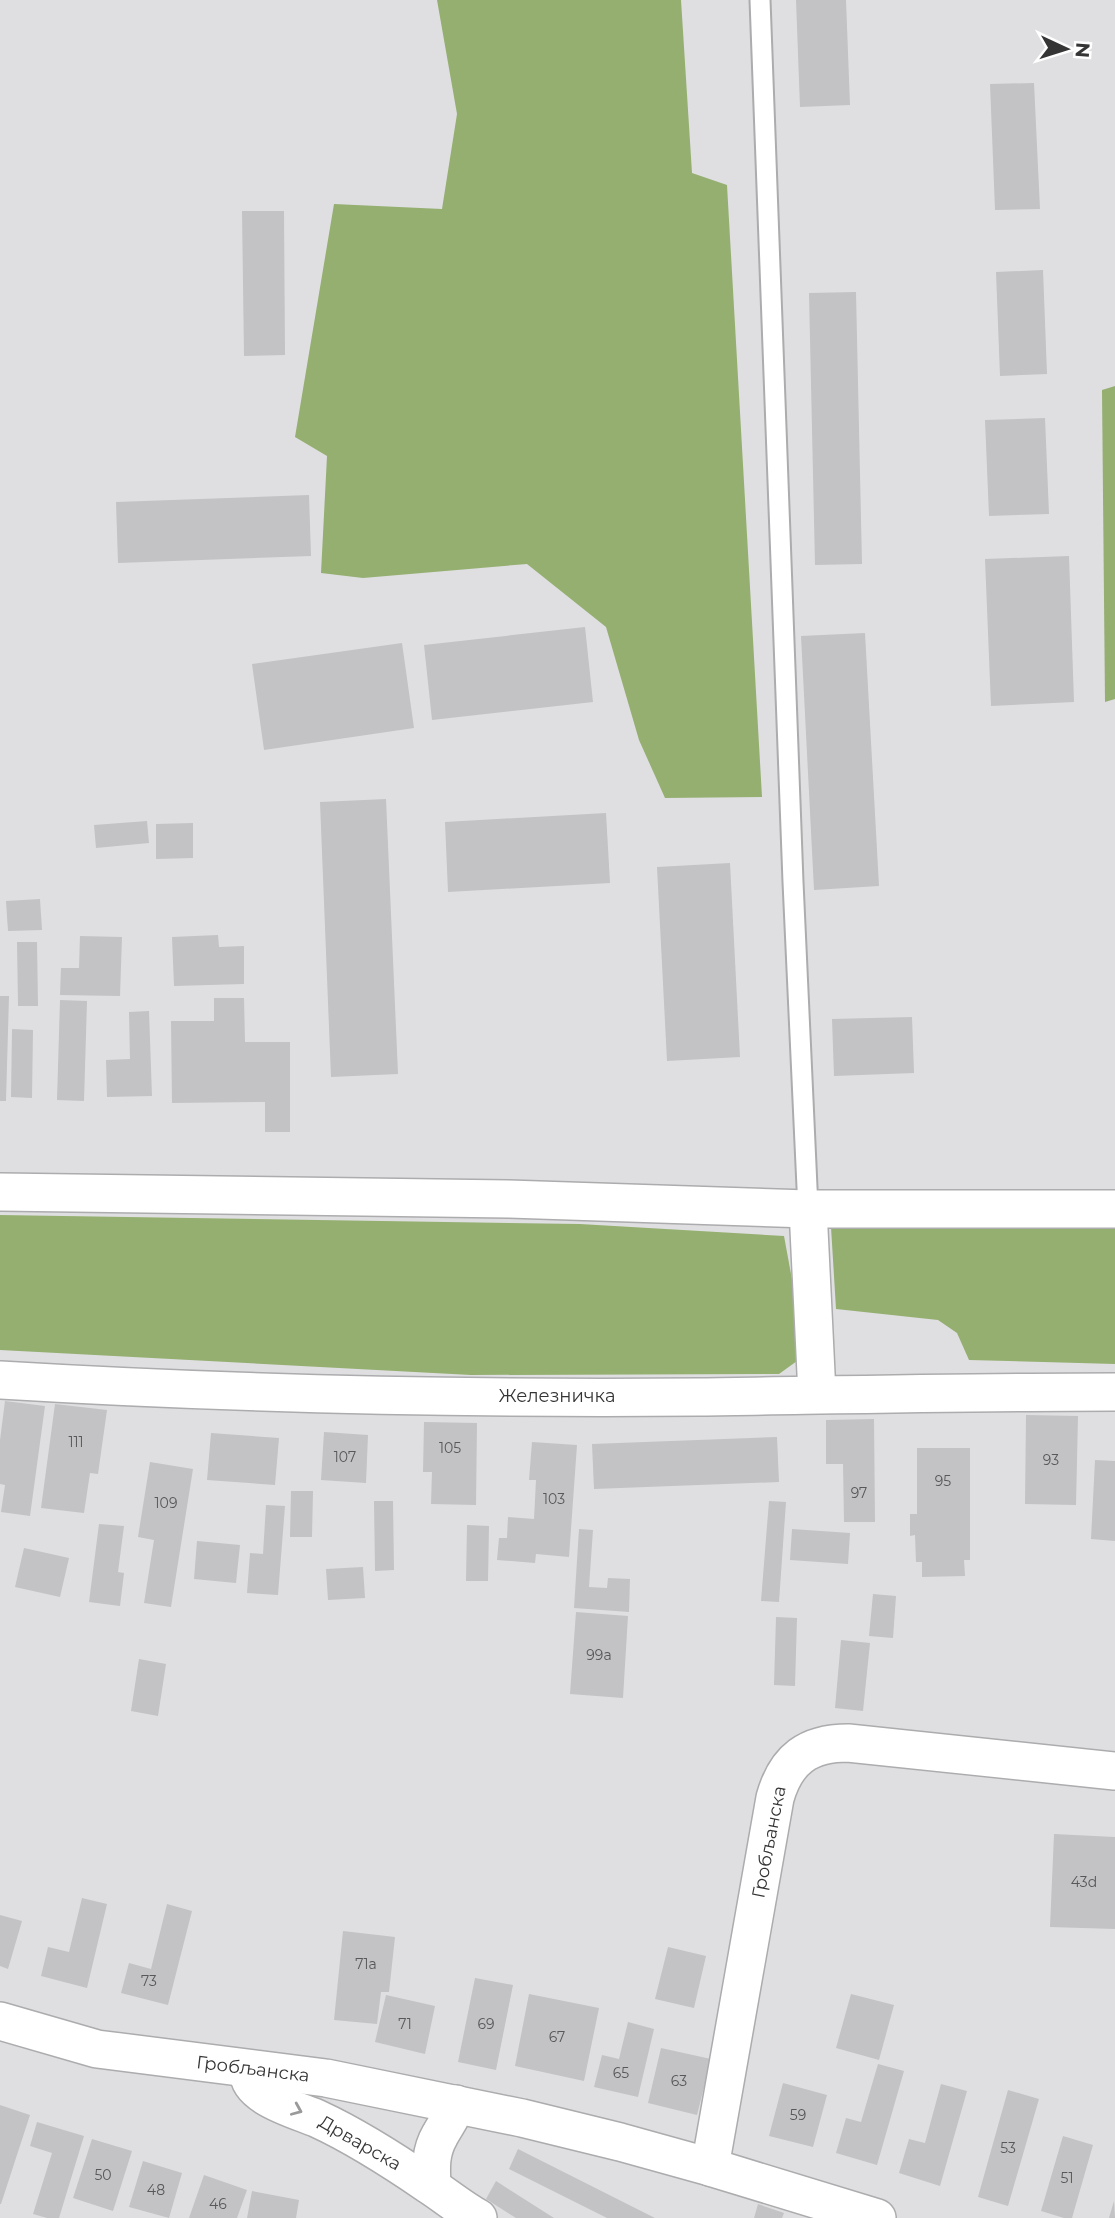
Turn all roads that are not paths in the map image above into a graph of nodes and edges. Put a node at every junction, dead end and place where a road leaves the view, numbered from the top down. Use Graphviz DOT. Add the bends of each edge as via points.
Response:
graph roads {
  1 [pos="760,0"];
  2 [pos="0,1192"];
  3 [pos="808,1209"];
  4 [pos="1115,1209"];
  5 [pos="0,1380"];
  6 [pos="1115,1392"];
  7 [pos="817,1394"];
  8 [pos="1115,1771"];
  9 [pos="0,2021"];
  10 [pos="249,2070"];
  11 [pos="456,2104"];
  12 [pos="710,2167"];
  13 [pos="432,2186"];
  14 [pos="478,2218"];
  15 [pos="877,2218"];
  1 -- 3 [label="lane"];
  2 -- 3 [label="street" via="509,1199"];
  3 -- 4 [label="street"];
  3 -- 7 [label="street"];
  5 -- 7 [label="street, Железничка" via="401,1395"];
  6 -- 7 [label="street, Железничка"];
  8 -- 12 [label="street, Гробљанска" via="848,1743 815,1747 800,1755 779,1782 775,1798"];
  9 -- 10 [label="street, Гробљанска" via="97,2049"];
  10 -- 11 [label="street, Гробљанска" via="326,2078"];
  10 -- 13 [label="street, Дрварска, one-way" via="253,2087 265,2096 320,2120"];
  11 -- 12 [label="street, Гробљанска"];
  11 -- 13 [label="street" via="430,2161"];
  12 -- 15 [label="street, Гробљанска"];
  13 -- 14 [label="street, Дрварска"];
}
